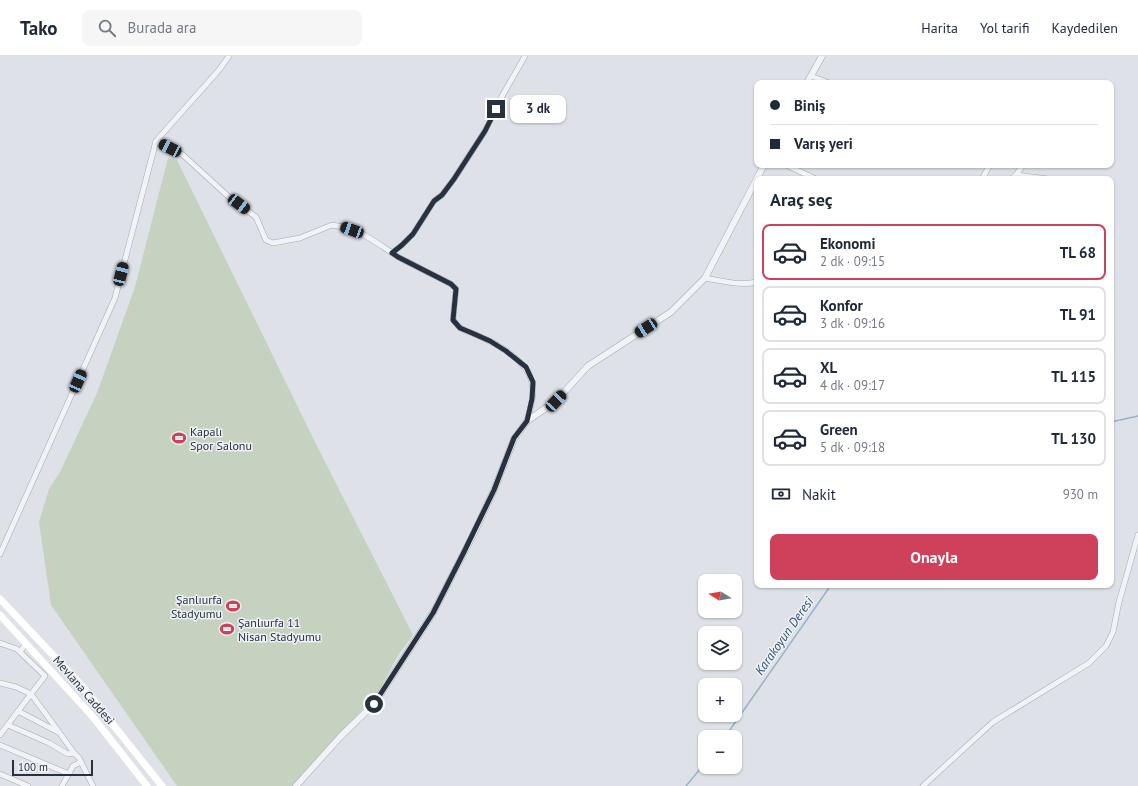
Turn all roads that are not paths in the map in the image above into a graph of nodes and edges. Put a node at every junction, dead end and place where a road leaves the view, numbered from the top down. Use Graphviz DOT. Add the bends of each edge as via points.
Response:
graph roads {
  1 [pos="229,56"];
  2 [pos="525,56"];
  3 [pos="822,56"];
  4 [pos="811,76"];
  5 [pos="808,80"];
  6 [pos="821,80"];
  7 [pos="156,141"];
  8 [pos="792,168"];
  9 [pos="1022,168"];
  10 [pos="1016,175"];
  11 [pos="810,176"];
  12 [pos="1024,176"];
  13 [pos="754,184"];
  14 [pos="392,253"];
  15 [pos="706,278"];
  16 [pos="754,283"];
  17 [pos="527,421"];
  18 [pos="1138,535"];
  19 [pos="0,554"];
  20 [pos="0,599"];
  21 [pos="0,615"];
  22 [pos="0,643"];
  23 [pos="26,643"];
  24 [pos="20,652"];
  25 [pos="0,684"];
  26 [pos="30,694"];
  27 [pos="18,711"];
  28 [pos="8,725"];
  29 [pos="59,732"];
  30 [pos="0,735"];
  31 [pos="0,745"];
  32 [pos="74,753"];
  33 [pos="81,762"];
  34 [pos="0,774"];
  35 [pos="69,774"];
  36 [pos="28,786"];
  37 [pos="62,786"];
  38 [pos="93,786"];
  39 [pos="147,786"];
  40 [pos="162,786"];
  41 [pos="296,786"];
  42 [pos="923,786"];
  1 -- 7 [label="street"];
  2 -- 14 [label="street" via="485,131 454,179 434,201 413,234"];
  3 -- 4 [label="street"];
  4 -- 5 [label="street"];
  4 -- 6 [label="street"];
  7 -- 14 [label="street" via="183,154 230,198 256,217 266,240 273,243 300,238 332,225 361,233"];
  7 -- 19 [label="street" via="115,298"];
  8 -- 11 [label="street"];
  9 -- 10 [label="street"];
  10 -- 12 [label="street"];
  13 -- 15 [label="street"];
  14 -- 17 [label="street" via="451,284 456,289 453,320 460,328 490,341 526,367 533,382"];
  15 -- 16 [label="street" via="723,282"];
  15 -- 17 [label="street" via="671,312 588,366 556,401"];
  17 -- 41 [label="street" via="514,438 494,490 433,613 374,704"];
  18 -- 42 [label="street" via="1113,632 1106,646 1089,663 993,722"];
  20 -- 40 [label="main road, Mevlana Caddesi" via="82,687"];
  21 -- 23 [label="main road"];
  22 -- 24 [label="street"];
  23 -- 24 [label="street"];
  23 -- 39 [label="main road" via="93,717"];
  24 -- 26 [label="street" via="45,676"];
  25 -- 26 [label="street" via="16,687"];
  26 -- 27 [label="street"];
  26 -- 29 [label="street"];
  27 -- 28 [label="street"];
  27 -- 29 [label="street"];
  28 -- 30 [label="street"];
  28 -- 32 [label="street" via="68,754"];
  29 -- 32 [label="street"];
  31 -- 35 [label="street"];
  32 -- 33 [label="street"];
  33 -- 35 [label="street" via="73,766"];
  33 -- 38 [label="street"];
  34 -- 36 [label="street"];
  35 -- 37 [label="street"];
}
